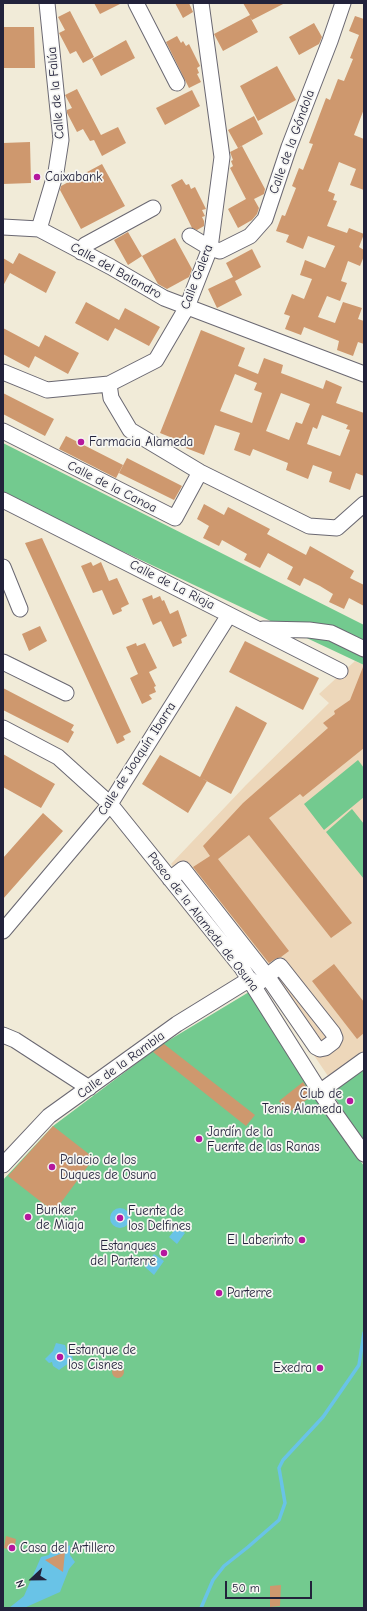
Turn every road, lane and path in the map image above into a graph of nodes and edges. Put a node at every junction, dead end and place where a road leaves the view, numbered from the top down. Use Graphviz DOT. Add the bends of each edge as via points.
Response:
graph roads {
  1 [pos="47,3"];
  2 [pos="136,3"];
  3 [pos="201,3"];
  4 [pos="343,3"];
  5 [pos="177,84"];
  6 [pos="153,208"];
  7 [pos="3,227"];
  8 [pos="39,229"];
  9 [pos="190,236"];
  10 [pos="210,248"];
  11 [pos="81,252"];
  12 [pos="187,307"];
  13 [pos="3,372"];
  14 [pos="364,374"];
  15 [pos="109,384"];
  16 [pos="3,431"];
  17 [pos="200,472"];
  18 [pos="3,500"];
  19 [pos="364,504"];
  20 [pos="3,567"];
  21 [pos="20,609"];
  22 [pos="229,615"];
  23 [pos="260,629"];
  24 [pos="364,649"];
  25 [pos="3,662"];
  26 [pos="340,671"];
  27 [pos="66,693"];
  28 [pos="3,728"];
  29 [pos="110,804"];
  30 [pos="170,879"];
  31 [pos="3,931"];
  32 [pos="267,976"];
  33 [pos="252,982"];
  34 [pos="3,1035"];
  35 [pos="364,1060"];
  36 [pos="89,1088"];
  37 [pos="321,1091"];
  38 [pos="364,1154"];
  39 [pos="3,1165"];
  1 -- 8 [label="street, Calle de la Falúa" via="61,140 56,172"];
  2 -- 5 [label="street"];
  3 -- 10 [label="street, Calle Galera" via="222,157"];
  4 -- 10 [label="street, Calle de la Góndola" via="265,219 250,236 220,251"];
  6 -- 11 [label="street" via="85,246"];
  7 -- 8 [label="street, Calle del Balandro"];
  8 -- 11 [label="street, Calle del Balandro"];
  9 -- 10 [label="street"];
  10 -- 12 [label="street, Calle Galera"];
  11 -- 12 [label="street, Calle del Balandro" via="164,298"];
  12 -- 14 [label="street, Calle del Balandro"];
  12 -- 15 [label="street, Calle Galera" via="156,360"];
  13 -- 15 [label="street, Calle Galera" via="47,390"];
  15 -- 17 [label="street" via="111,398 130,430"];
  16 -- 17 [label="street, Calle de la Canoa" via="175,518"];
  17 -- 19 [label="street" via="310,526 337,528"];
  18 -- 22 [label="street, Calle de La Rioja"];
  20 -- 21 [label="street"];
  22 -- 23 [label="street, Calle de La Rioja"];
  22 -- 29 [label="street, Calle de Joaquín Ibarra"];
  23 -- 24 [label="street" via="331,632"];
  23 -- 26 [label="street, Calle de La Rioja"];
  25 -- 27 [label="street"];
  28 -- 29 [label="street, Paseo de la Alameda de Osuna" via="58,757"];
  29 -- 30 [label="street, Paseo de la Alameda de Osuna"];
  29 -- 31 [label="street, Calle de Joaquín Ibarra"];
  30 -- 32 [label="street" via="183,869"];
  30 -- 33 [label="street, Paseo de la Alameda de Osuna"];
  32 -- 32 [label="street, Calle de la Rambla" via="316,1047 325,1048 333,1042 333,1033 280,966"];
  32 -- 33 [label="street, Calle de la Rambla"];
  33 -- 36 [label="street, Calle de la Rambla" via="177,1024"];
  33 -- 37 [label="street, Paseo de la Alameda de Osuna"];
  34 -- 36 [label="street" via="15,1040"];
  35 -- 37 [label="street"];
  36 -- 39 [label="street, Calle de la Rambla" via="49,1116"];
  37 -- 38 [label="street, Paseo de la Alameda de Osuna"];
}
